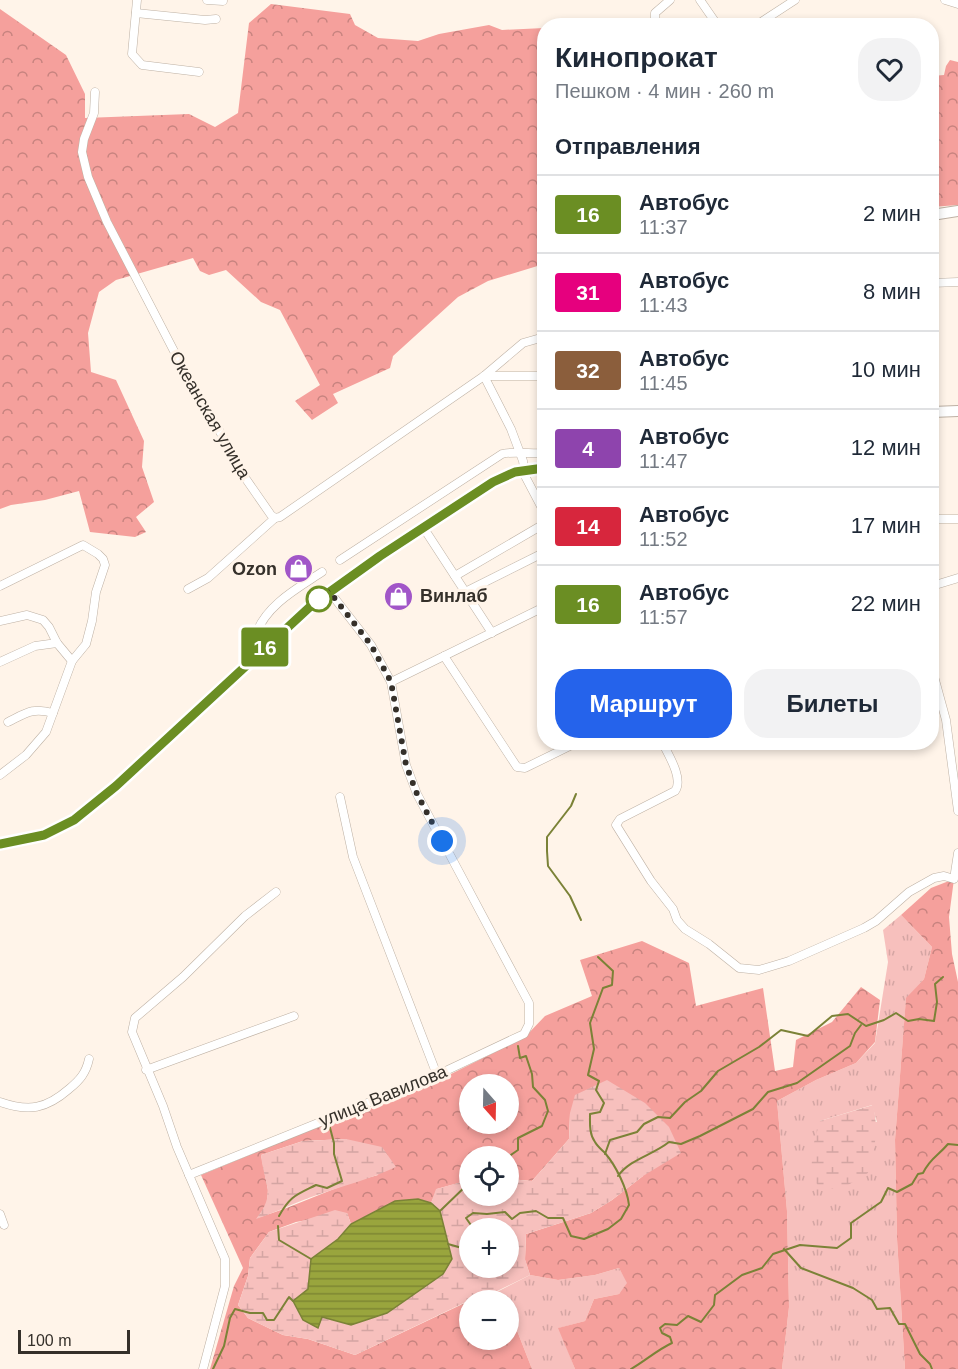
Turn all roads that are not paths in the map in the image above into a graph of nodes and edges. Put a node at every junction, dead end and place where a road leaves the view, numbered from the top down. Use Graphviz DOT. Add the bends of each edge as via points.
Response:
graph roads {
  1 [pos="137,0"];
  2 [pos="207,0"];
  3 [pos="670,0"];
  4 [pos="700,0"];
  5 [pos="795,0"];
  6 [pos="945,0"];
  7 [pos="223,2"];
  8 [pos="958,4"];
  9 [pos="135,13"];
  10 [pos="655,18"];
  11 [pos="712,18"];
  12 [pos="772,18"];
  13 [pos="216,19"];
  14 [pos="200,72"];
  15 [pos="94,92"];
  16 [pos="958,211"];
  17 [pos="939,214"];
  18 [pos="958,282"];
  19 [pos="939,283"];
  20 [pos="537,339"];
  21 [pos="484,376"];
  22 [pos="537,376"];
  23 [pos="958,411"];
  24 [pos="939,412"];
  25 [pos="537,453"];
  26 [pos="520,454"];
  27 [pos="537,469"];
  28 [pos="524,470"];
  29 [pos="537,499"];
  30 [pos="278,518"];
  31 [pos="939,519"];
  32 [pos="958,519"];
  33 [pos="423,527"];
  34 [pos="537,528"];
  35 [pos="537,556"];
  36 [pos="340,560"];
  37 [pos="322,572"];
  38 [pos="455,576"];
  39 [pos="958,578"];
  40 [pos="939,584"];
  41 [pos="0,586"];
  42 [pos="188,589"];
  43 [pos="329,591"];
  44 [pos="465,592"];
  45 [pos="537,610"];
  46 [pos="0,621"];
  47 [pos="492,633"];
  48 [pos="57,643"];
  49 [pos="444,656"];
  50 [pos="72,661"];
  51 [pos="0,662"];
  52 [pos="249,663"];
  53 [pos="391,682"];
  54 [pos="939,694"];
  55 [pos="53,713"];
  56 [pos="8,722"];
  57 [pos="562,750"];
  58 [pos="665,750"];
  59 [pos="0,775"];
  60 [pos="340,797"];
  61 [pos="958,811"];
  62 [pos="442,841"];
  63 [pos="0,844"];
  64 [pos="958,853"];
  65 [pos="450,855"];
  66 [pos="276,892"];
  67 [pos="294,1016"];
  68 [pos="89,1059"];
  69 [pos="146,1070"];
  70 [pos="437,1075"];
  71 [pos="0,1102"];
  72 [pos="189,1174"];
  73 [pos="0,1214"];
  74 [pos="4,1225"];
  75 [pos="203,1369"];
  1 -- 9 [label="street"];
  2 -- 7 [label="street"];
  3 -- 10 [label="street" via="655,13"];
  4 -- 11 [label="street"];
  5 -- 12 [label="street"];
  6 -- 8 [label="street"];
  9 -- 13 [label="street"];
  9 -- 14 [label="street" via="132,54 136,60 142,65"];
  15 -- 30 [label="street, Океанская улица" via="94,113 82,152 84,167 107,222 189,380 246,479 271,515"];
  16 -- 17 [label="main road"];
  18 -- 19 [label="street"];
  20 -- 21 [label="street" via="523,343"];
  21 -- 22 [label="street"];
  21 -- 26 [label="street"];
  21 -- 30 [label="street"];
  23 -- 24 [label="main road"];
  25 -- 26 [label="street"];
  26 -- 28 [label="street"];
  26 -- 36 [label="street" via="502,453"];
  27 -- 28 [label="main road"];
  28 -- 29 [label="street"];
  28 -- 33 [label="main road" via="493,482"];
  30 -- 42 [label="street" via="208,578"];
  31 -- 32 [label="street"];
  33 -- 38 [label="street"];
  33 -- 43 [label="main road"];
  34 -- 38 [label="street"];
  35 -- 44 [label="street"];
  37 -- 52 [label="street" via="266,615 256,633"];
  38 -- 44 [label="street"];
  39 -- 40 [label="street"];
  41 -- 50 [label="street" via="83,545 103,559 104,572 86,644"];
  43 -- 52 [label="main road"];
  43 -- 53 [label="street" via="366,638"];
  44 -- 47 [label="street"];
  45 -- 47 [label="street"];
  46 -- 48 [label="street" via="16,616 36,617 49,627"];
  47 -- 49 [label="street"];
  48 -- 50 [label="street"];
  48 -- 51 [label="street" via="35,646"];
  49 -- 53 [label="street"];
  49 -- 57 [label="street" via="518,767 525,768"];
  50 -- 55 [label="street"];
  52 -- 63 [label="main road" via="74,820 44,835"];
  53 -- 62 [label="street" via="406,765"];
  54 -- 61 [label="street"];
  55 -- 56 [label="street" via="34,710"];
  55 -- 59 [label="street" via="37,745"];
  58 -- 64 [label="street" via="678,787 620,819 616,825 685,929 739,968 759,970 779,964 864,928 922,884 944,876 954,879"];
  60 -- 70 [label="street" via="353,857"];
  65 -- 70 [label="street, улица Вавилова" via="529,1003 529,1024 524,1034"];
  66 -- 69 [label="street" via="135,1018 132,1032"];
  67 -- 69 [label="street"];
  68 -- 71 [label="street" via="87,1071 55,1101 34,1108"];
  69 -- 72 [label="street"];
  70 -- 72 [label="street, улица Вавилова"];
  72 -- 75 [label="street" via="225,1259 225,1286"];
  73 -- 74 [label="street"];
}
